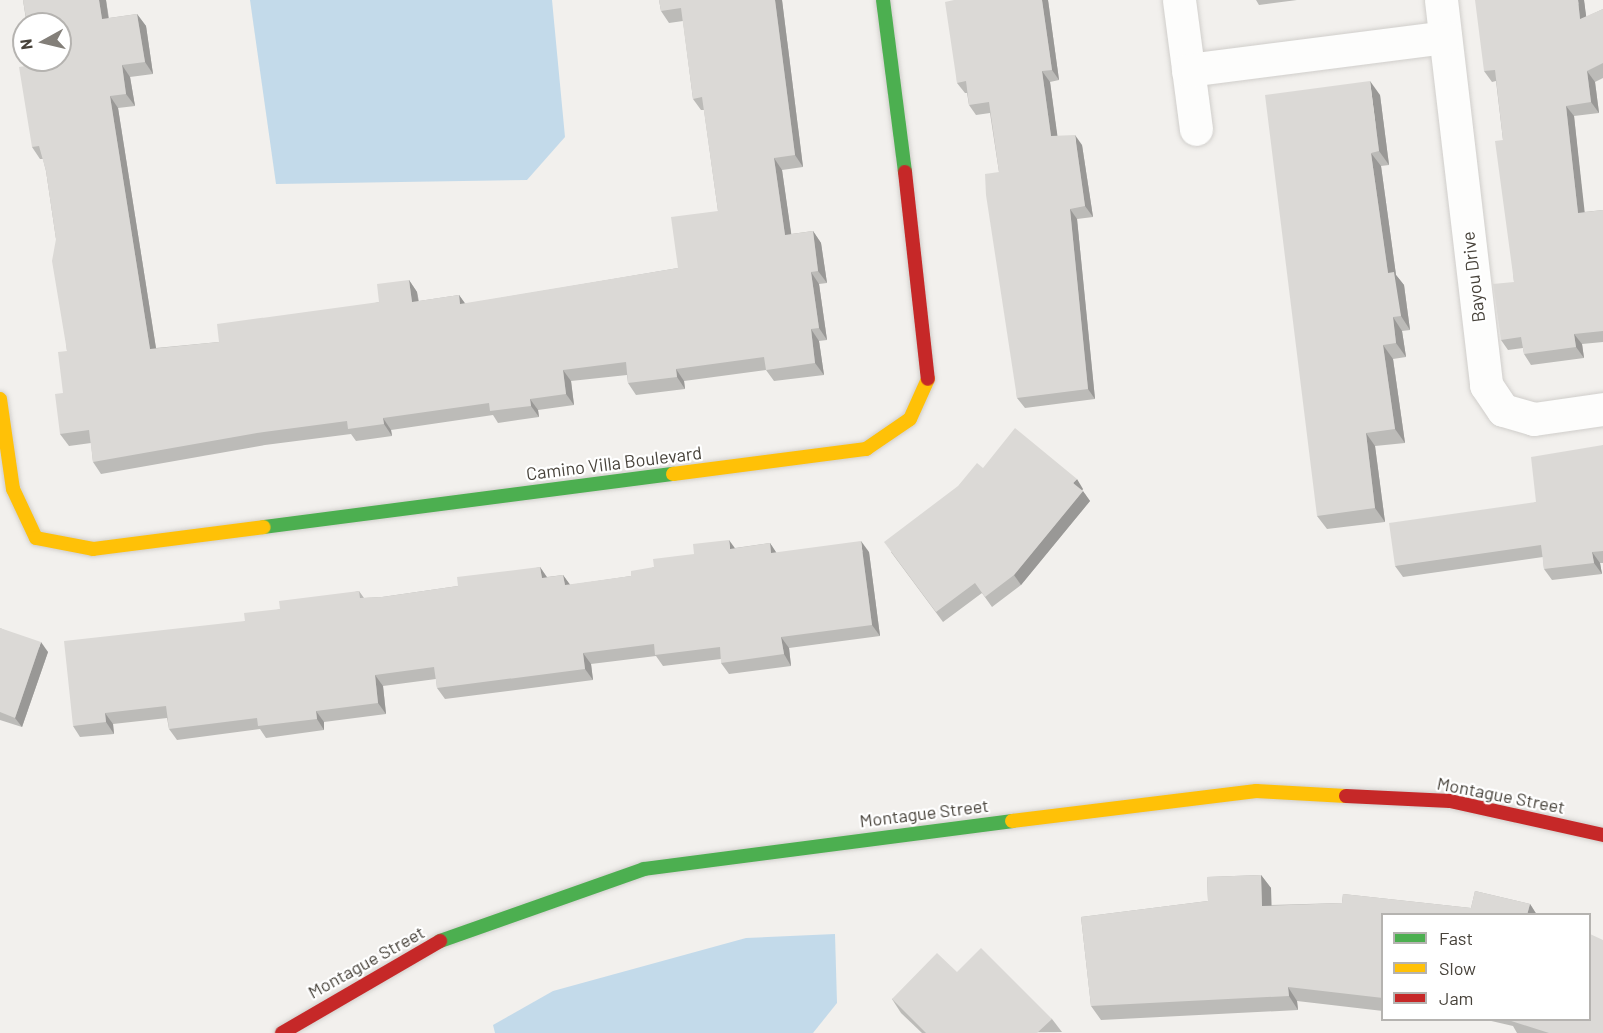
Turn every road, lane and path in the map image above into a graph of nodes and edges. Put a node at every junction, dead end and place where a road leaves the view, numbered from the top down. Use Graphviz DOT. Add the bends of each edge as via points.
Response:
graph roads {
  1 [pos="883,0"];
  2 [pos="1179,0"];
  3 [pos="1441,0"];
  4 [pos="1445,37"];
  5 [pos="1188,70"];
  6 [pos="1196,129"];
  7 [pos="0,399"];
  8 [pos="1603,409"];
  9 [pos="1603,835"];
  10 [pos="282,1033"];
  1 -- 7 [label="street, Camino Villa Boulevard" via="931,372 910,418 866,449 93,549 36,538 13,489"];
  2 -- 5 [label="street"];
  3 -- 4 [label="street, Bayou Drive"];
  4 -- 5 [label="street"];
  4 -- 8 [label="street, Bayou Drive" via="1486,385 1503,410 1534,419"];
  5 -- 6 [label="street"];
  9 -- 10 [label="street, Montague Street" via="1450,801 1256,791 728,855 644,869 425,946"];
}
